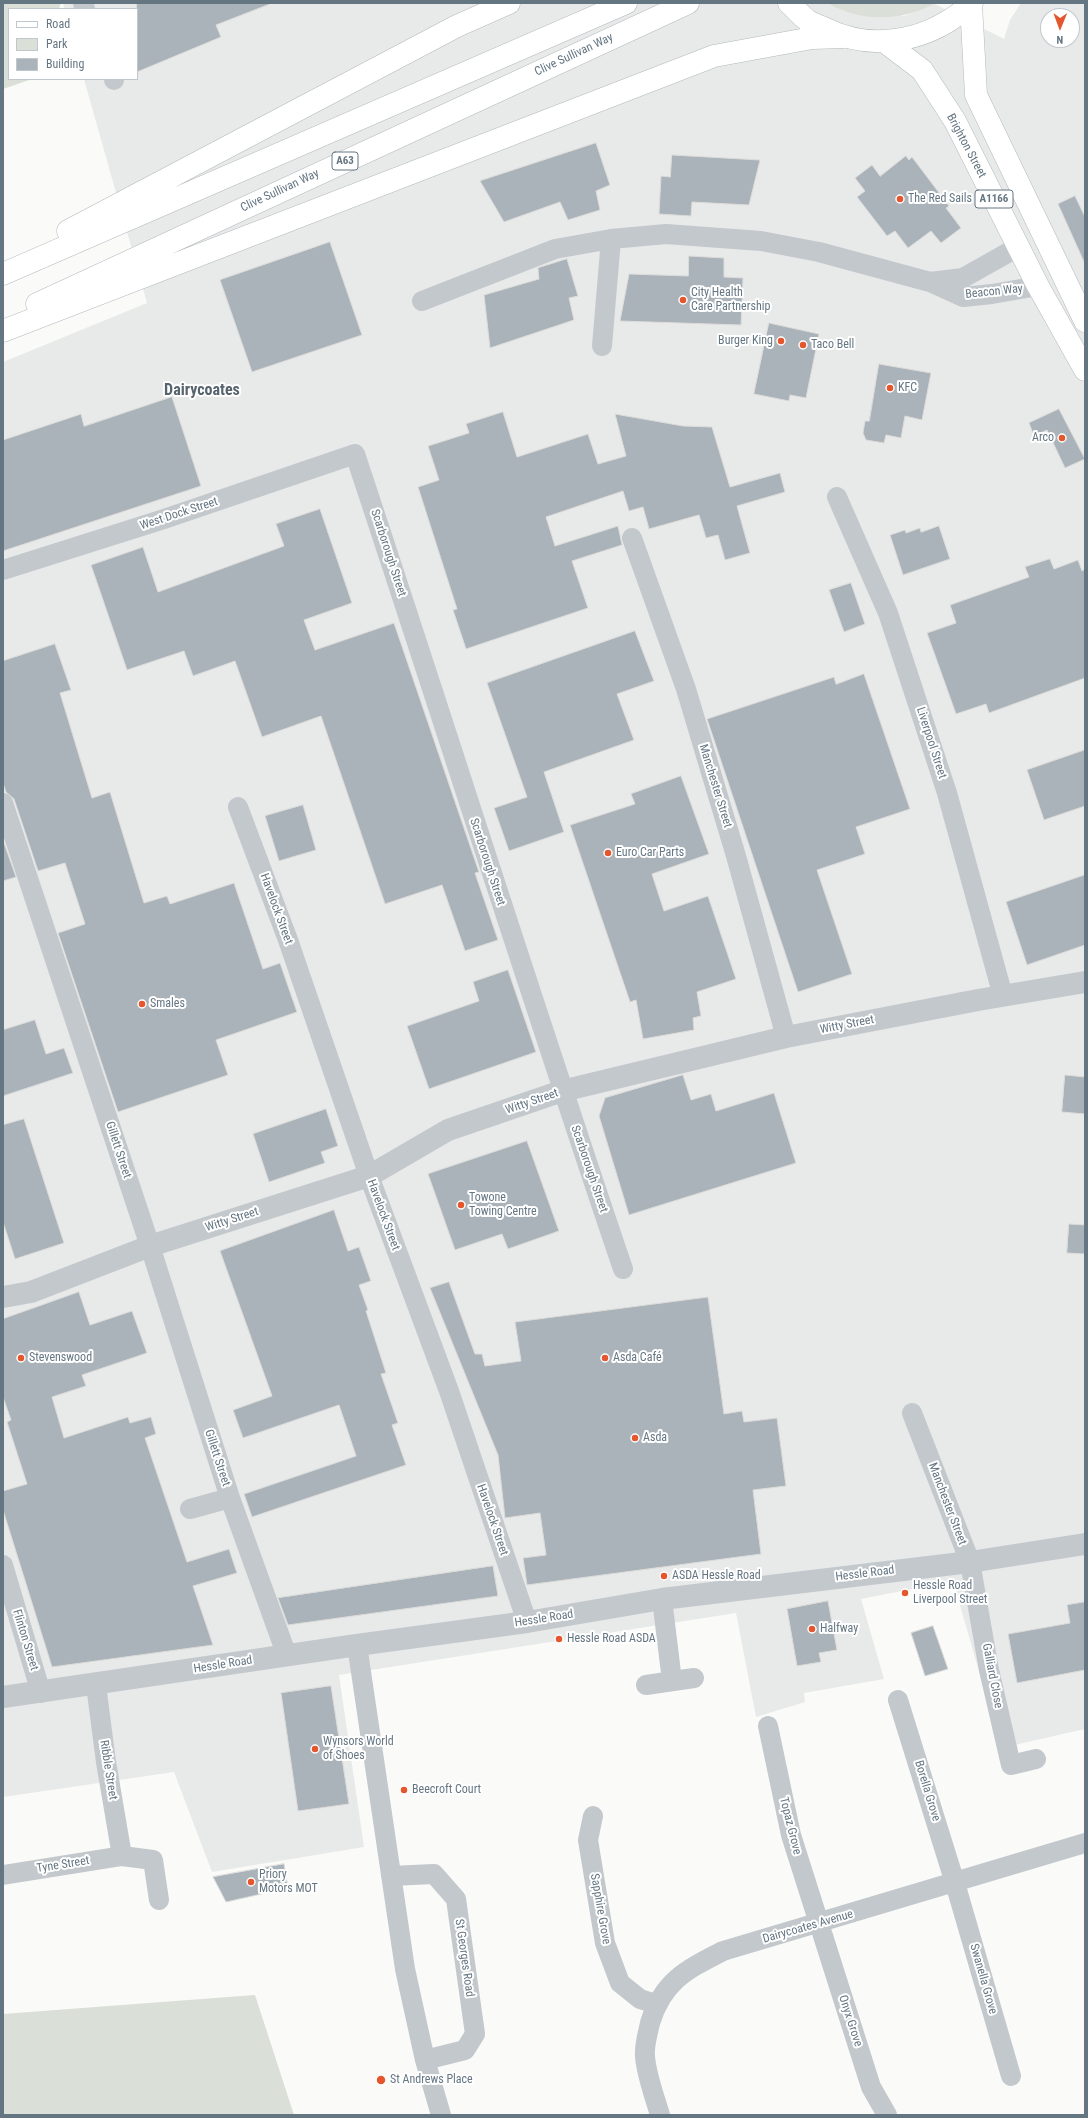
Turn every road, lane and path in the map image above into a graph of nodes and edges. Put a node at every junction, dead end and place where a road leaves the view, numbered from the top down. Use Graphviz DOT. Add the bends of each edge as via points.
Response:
graph roads {
  1 [pos="509,3"];
  2 [pos="626,3"];
  3 [pos="688,3"];
  4 [pos="789,3"];
  5 [pos="971,3"];
  6 [pos="843,37"];
  7 [pos="885,42"];
  8 [pos="611,239"];
  9 [pos="1018,247"];
  10 [pos="3,265"];
  11 [pos="3,274"];
  12 [pos="930,282"];
  13 [pos="1038,286"];
  14 [pos="422,301"];
  15 [pos="3,319"];
  16 [pos="1085,321"];
  17 [pos="3,331"];
  18 [pos="602,346"];
  19 [pos="1085,370"];
  20 [pos="354,454"];
  21 [pos="837,497"];
  22 [pos="632,538"];
  23 [pos="3,570"];
  24 [pos="3,803"];
  25 [pos="238,808"];
  26 [pos="1085,982"];
  27 [pos="1003,996"];
  28 [pos="786,1037"];
  29 [pos="562,1091"];
  30 [pos="369,1176"];
  31 [pos="150,1246"];
  32 [pos="623,1269"];
  33 [pos="3,1296"];
  34 [pos="912,1413"];
  35 [pos="230,1498"];
  36 [pos="190,1509"];
  37 [pos="1085,1544"];
  38 [pos="970,1562"];
  39 [pos="3,1565"];
  40 [pos="662,1598"];
  41 [pos="527,1622"];
  42 [pos="357,1645"];
  43 [pos="288,1656"];
  44 [pos="694,1678"];
  45 [pos="672,1681"];
  46 [pos="96,1685"];
  47 [pos="646,1685"];
  48 [pos="41,1693"];
  49 [pos="3,1697"];
  50 [pos="898,1700"];
  51 [pos="768,1726"];
  52 [pos="1036,1759"];
  53 [pos="593,1816"];
  54 [pos="1085,1843"];
  55 [pos="122,1856"];
  56 [pos="3,1875"];
  57 [pos="391,1876"];
  58 [pos="955,1883"];
  59 [pos="159,1900"];
  60 [pos="819,1924"];
  61 [pos="656,2004"];
  62 [pos="425,2060"];
  63 [pos="1012,2076"];
  64 [pos="441,2115"];
  65 [pos="660,2115"];
  66 [pos="887,2115"];
  1 -- 10 [label="main road" via="457,26"];
  2 -- 11 [label="main road"];
  3 -- 15 [label="main road, Clive Sullivan Way / A63"];
  4 -- 6 [label="main road" via="808,20"];
  5 -- 7 [label="main road" via="946,24 917,37"];
  5 -- 16 [label="main road, A1166" via="976,96"];
  6 -- 7 [label="main road"];
  6 -- 17 [label="main road" via="812,38 714,56"];
  7 -- 9 [label="main road, Brighton Street / A1166" via="922,70 955,121"];
  8 -- 12 [label="street, Beacon Way" via="666,234 761,241 841,258"];
  8 -- 14 [label="street, Beacon Way" via="555,249"];
  8 -- 18 [label="street"];
  9 -- 12 [label="street, Beacon Way" via="963,278"];
  9 -- 13 [label="main road, Brighton Street / A1166"];
  12 -- 13 [label="street, Beacon Way" via="962,297"];
  13 -- 19 [label="main road, Brighton Street / A1166"];
  20 -- 23 [label="street, West Dock Street" via="164,519"];
  20 -- 29 [label="street, Scarborough Street" via="428,674"];
  21 -- 27 [label="street, Liverpool Street" via="888,613 947,793"];
  22 -- 28 [label="street, Manchester Street" via="686,689"];
  24 -- 31 [label="street, Gillett Street"];
  25 -- 30 [label="street, Havelock Street" via="288,940"];
  26 -- 27 [label="street, Witty Street"];
  27 -- 28 [label="street, Witty Street"];
  28 -- 29 [label="street, Witty Street"];
  29 -- 30 [label="street, Witty Street" via="448,1130"];
  29 -- 32 [label="street, Scarborough Street"];
  30 -- 31 [label="street, Witty Street"];
  30 -- 41 [label="street, Havelock Street" via="449,1391"];
  31 -- 33 [label="street, Witty Street" via="31,1292"];
  31 -- 35 [label="street, Gillett Street"];
  34 -- 38 [label="street, Manchester Street"];
  35 -- 36 [label="street, Gillett Street"];
  35 -- 43 [label="street, Gillett Street"];
  37 -- 38 [label="street, Hessle Road"];
  38 -- 40 [label="street, Hessle Road"];
  38 -- 52 [label="street, Galliard Close" via="989,1670 1011,1765"];
  39 -- 48 [label="street, Flinton Street"];
  40 -- 41 [label="street, Hessle Road"];
  40 -- 45 [label="street"];
  41 -- 42 [label="street, Hessle Road"];
  42 -- 43 [label="street, Hessle Road"];
  42 -- 57 [label="street"];
  43 -- 46 [label="street, Hessle Road"];
  44 -- 45 [label="street"];
  45 -- 47 [label="street"];
  46 -- 48 [label="street, Hessle Road"];
  46 -- 55 [label="street, Ribble Street"];
  48 -- 49 [label="street, Hessle Road"];
  50 -- 58 [label="street, Borella Grove"];
  51 -- 60 [label="street, Topaz Grove" via="791,1835"];
  53 -- 61 [label="street, Sapphire Grove" via="588,1840 605,1943 620,1983 640,1999"];
  54 -- 58 [label="street, Dairycoates Avenue"];
  55 -- 56 [label="street, Tyne Street"];
  55 -- 59 [label="street, Tyne Street" via="153,1860"];
  57 -- 62 [label="street" via="405,1970"];
  57 -- 62 [label="street, St Georges Road" via="434,1874 456,1899 475,2034 465,2050"];
  58 -- 60 [label="street, Dairycoates Avenue"];
  58 -- 63 [label="street, Swanella Grove"];
  60 -- 61 [label="street, Dairycoates Avenue" via="723,1951 693,1966 669,1986"];
  60 -- 66 [label="street, Onyx Grove" via="871,2087"];
  61 -- 65 [label="street, Dairycoates Avenue" via="647,2035 645,2056"];
  62 -- 64 [label="street"];
}
